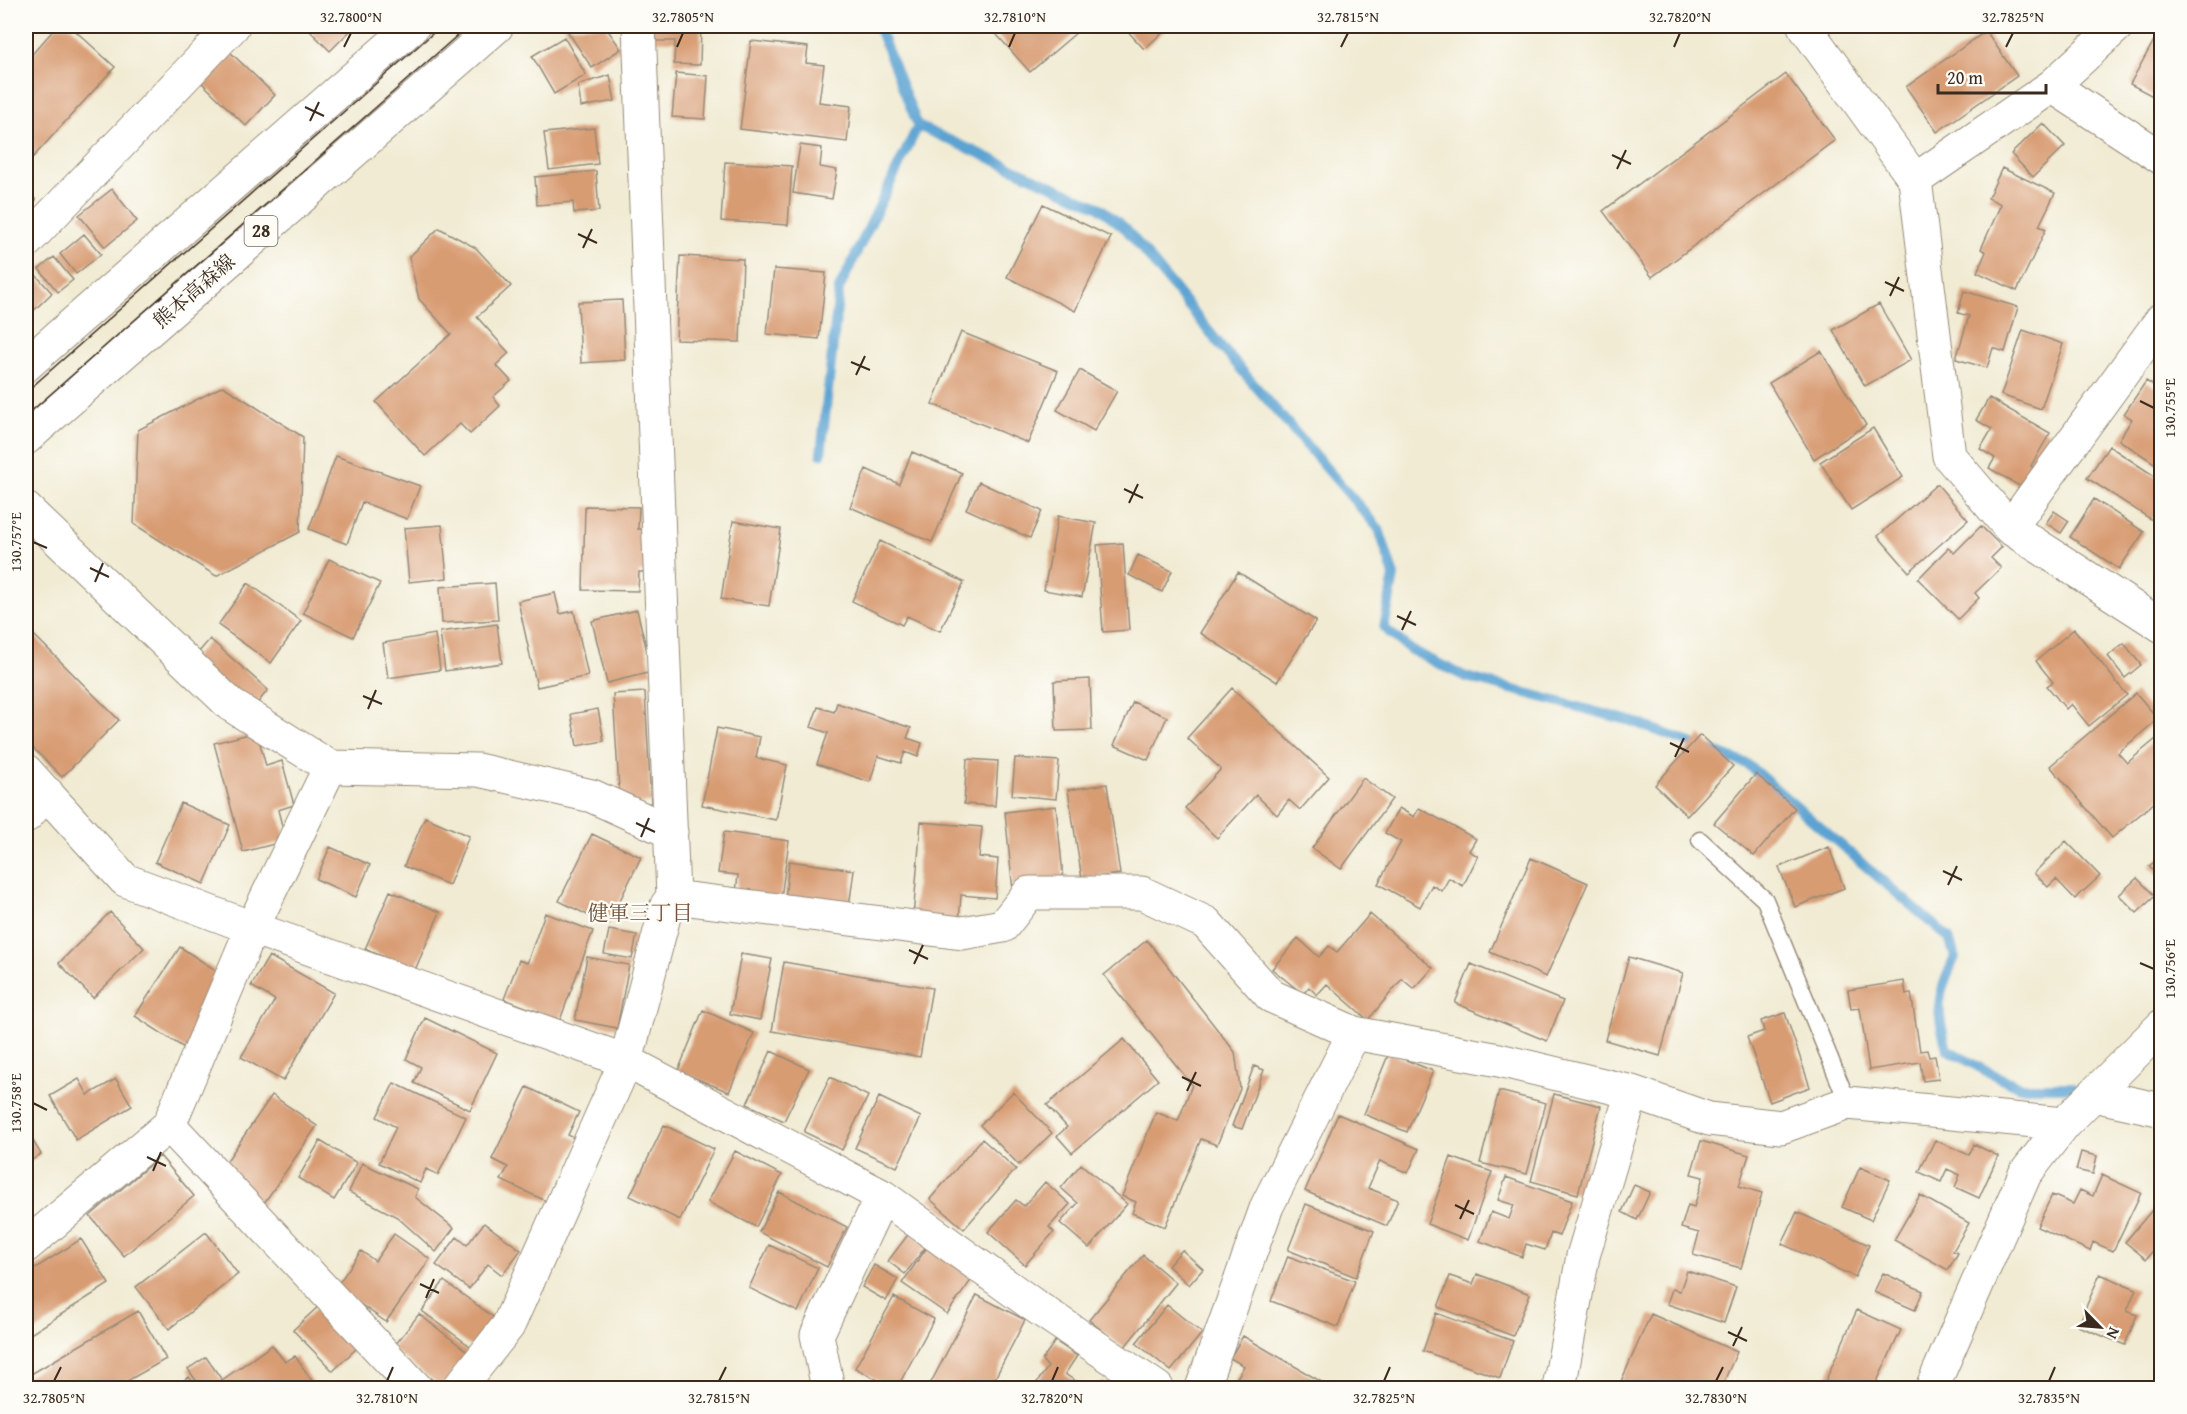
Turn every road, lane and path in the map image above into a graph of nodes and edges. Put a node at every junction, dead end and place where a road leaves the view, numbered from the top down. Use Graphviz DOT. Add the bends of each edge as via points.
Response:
graph roads {
  1 [pos="232,26"];
  2 [pos="413,26"];
  3 [pos="497,26"];
  4 [pos="639,26"];
  5 [pos="1804,26"];
  6 [pos="2117,26"];
  7 [pos="2052,86"];
  8 [pos="2162,158"];
  9 [pos="1915,180"];
  10 [pos="26,242"];
  11 [pos="2162,319"];
  12 [pos="26,365"];
  13 [pos="26,438"];
  14 [pos="26,509"];
  15 [pos="2010,528"];
  16 [pos="2162,626"];
  17 [pos="330,767"];
  18 [pos="33,793"];
  19 [pos="671,832"];
  20 [pos="1700,840"];
  21 [pos="673,897"];
  22 [pos="252,928"];
  23 [pos="2162,1026"];
  24 [pos="1354,1033"];
  25 [pos="626,1061"];
  26 [pos="1632,1092"];
  27 [pos="2093,1095"];
  28 [pos="1848,1103"];
  29 [pos="2162,1110"];
  30 [pos="2064,1124"];
  31 [pos="169,1125"];
  32 [pos="882,1196"];
  33 [pos="26,1246"];
  34 [pos="416,1389"];
  35 [pos="459,1389"];
  36 [pos="828,1389"];
  37 [pos="1157,1389"];
  38 [pos="1202,1389"];
  39 [pos="1559,1389"];
  40 [pos="1932,1389"];
  1 -- 10 [label="street"];
  2 -- 12 [label="street"];
  3 -- 13 [label="street, 熊本高森線 / 28"];
  4 -- 19 [label="street"];
  5 -- 9 [label="street"];
  6 -- 7 [label="street"];
  7 -- 8 [label="street"];
  7 -- 9 [label="street"];
  9 -- 15 [label="street" via="1949,456"];
  11 -- 15 [label="street"];
  14 -- 17 [label="street" via="231,705"];
  15 -- 16 [label="street"];
  17 -- 19 [label="street" via="478,770 592,796"];
  17 -- 22 [label="street"];
  18 -- 22 [label="street" via="124,880"];
  19 -- 21 [label="street"];
  20 -- 28 [label="lane" via="1765,900"];
  21 -- 24 [label="street" via="962,933 1003,926 1029,893 1142,893 1206,923 1271,996"];
  21 -- 25 [label="street" via="667,905"];
  22 -- 25 [label="street"];
  22 -- 31 [label="street"];
  23 -- 27 [label="street"];
  24 -- 26 [label="street" via="1499,1060"];
  24 -- 38 [label="street" via="1267,1206"];
  25 -- 32 [label="street"];
  25 -- 35 [label="street" via="508,1326"];
  26 -- 28 [label="street" via="1709,1119 1780,1126"];
  26 -- 39 [label="street" via="1583,1256"];
  27 -- 29 [label="street"];
  27 -- 30 [label="street"];
  28 -- 30 [label="street"];
  30 -- 40 [label="street" via="2025,1174"];
  31 -- 33 [label="street"];
  31 -- 34 [label="street"];
  32 -- 36 [label="street" via="817,1335"];
  32 -- 37 [label="street"];
}
